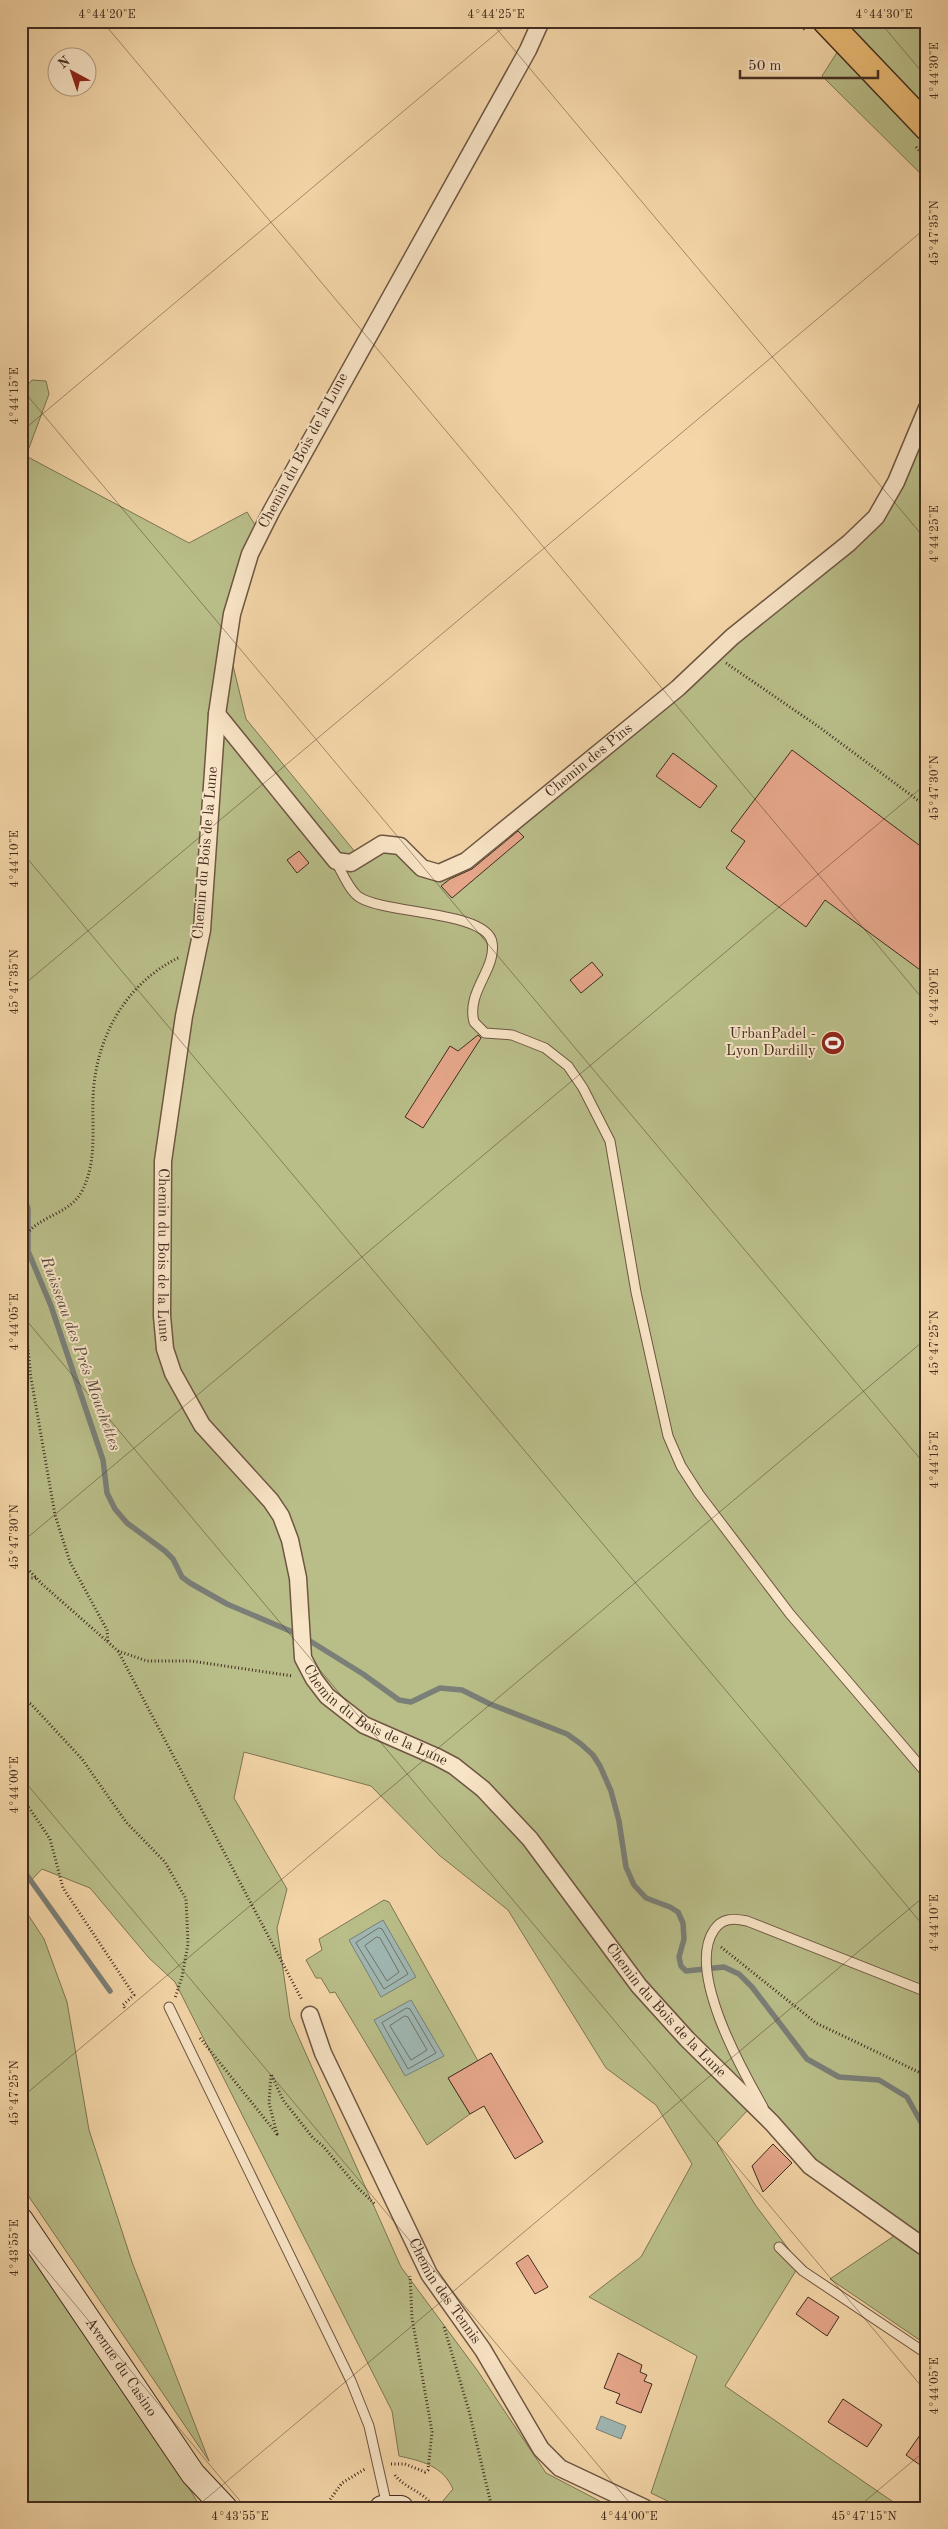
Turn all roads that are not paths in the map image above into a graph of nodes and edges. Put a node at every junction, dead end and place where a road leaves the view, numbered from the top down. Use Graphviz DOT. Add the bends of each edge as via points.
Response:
graph roads {
  1 [pos="541,21"];
  2 [pos="826,21"];
  3 [pos="927,127"];
  4 [pos="927,408"];
  5 [pos="217,714"];
  6 [pos="336,861"];
  7 [pos="927,1774"];
  8 [pos="927,1992"];
  9 [pos="170,2009"];
  10 [pos="310,2015"];
  11 [pos="772,2124"];
  12 [pos="21,2220"];
  13 [pos="779,2247"];
  14 [pos="927,2250"];
  15 [pos="927,2354"];
  16 [pos="390,2507"];
  17 [pos="225,2508"];
  18 [pos="645,2508"];
  1 -- 5 [label="street, Chemin du Bois de la Lune" via="250,554 232,614"];
  2 -- 3 [label="main road"];
  4 -- 6 [label="street, Chemin des Pins" via="896,482 876,517 678,688 466,861 439,873 422,868 400,846 382,844 351,863"];
  5 -- 6 [label="street"];
  5 -- 11 [label="street, Chemin du Bois de la Lune" via="208,867 198,953 184,1016 163,1161 162,1316 165,1349 186,1399 202,1425 281,1516 298,1578 304,1660 327,1696 364,1725 454,1766 484,1789 530,1839 639,1986"];
  6 -- 7 [label="lane" via="357,896 377,906 464,920 488,933 493,953 472,1001 474,1022 485,1033 512,1035 545,1048 568,1066 610,1141 636,1292 668,1436 681,1466 790,1614"];
  8 -- 11 [label="lane" via="747,1921 732,1918 718,1925 709,1938 706,1955 708,1980 738,2063"];
  9 -- 16 [label="lane" via="351,2381 368,2426"];
  10 -- 18 [label="street, Chemin des Tennis" via="323,2053 429,2274 483,2350 537,2443 560,2468"];
  11 -- 14 [label="street, Chemin du Bois de la Lune" via="810,2166"];
  12 -- 17 [label="street, Avenue du Casino" via="193,2474"];
  13 -- 15 [label="lane" via="803,2272"];
}
